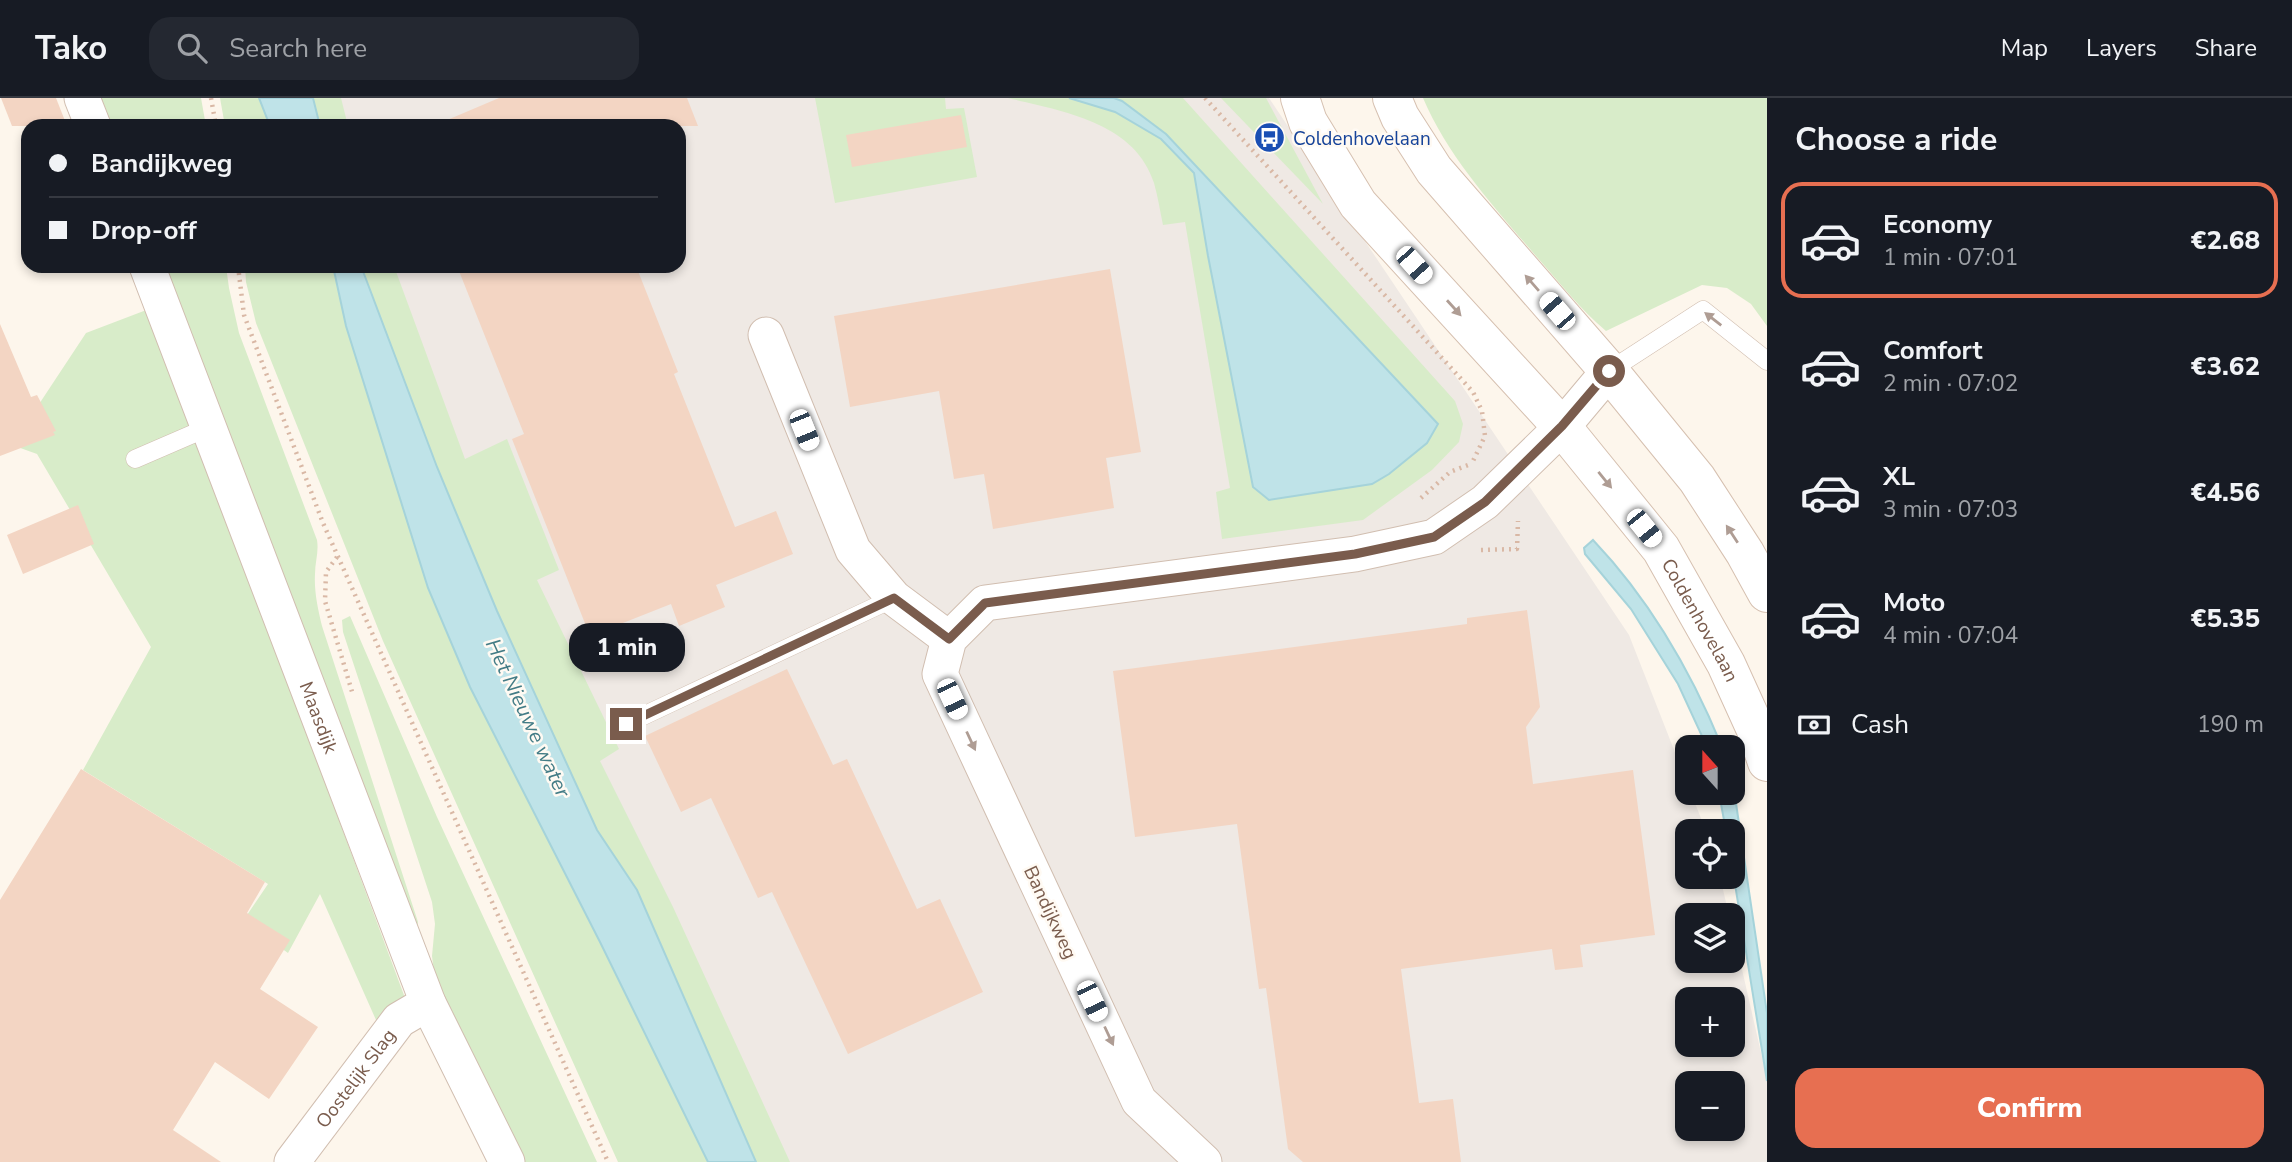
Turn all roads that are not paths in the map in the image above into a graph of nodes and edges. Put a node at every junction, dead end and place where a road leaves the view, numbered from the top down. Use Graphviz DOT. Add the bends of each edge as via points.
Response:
graph roads {
  1 [pos="82,98"];
  2 [pos="1300,98"];
  3 [pos="1392,98"];
  4 [pos="90,119"];
  5 [pos="150,273"];
  6 [pos="766,335"];
  7 [pos="1767,361"];
  8 [pos="1609,371"];
  9 [pos="1562,426"];
  10 [pos="209,427"];
  11 [pos="135,458"];
  12 [pos="1767,593"];
  13 [pos="894,598"];
  14 [pos="949,639"];
  15 [pos="626,724"];
  16 [pos="1767,762"];
  17 [pos="428,1003"];
  18 [pos="292,1162"];
  19 [pos="507,1162"];
  20 [pos="1204,1162"];
  1 -- 4 [label="street"];
  2 -- 9 [label="main road, Coldenhovelaan, one-way" via="1308,122 1358,204"];
  8 -- 3 [label="main road, one-way" via="1434,170"];
  5 -- 10 [label="street, Maasdijk"];
  6 -- 13 [label="street" via="853,550"];
  7 -- 8 [label="lane, one-way" via="1703,310"];
  8 -- 9 [label="street"];
  12 -- 8 [label="main road, one-way" via="1697,480"];
  9 -- 14 [label="street" via="1485,502 1434,537 1355,554 985,603"];
  9 -- 16 [label="main road, Coldenhovelaan, one-way" via="1661,549 1726,664"];
  10 -- 11 [label="lane"];
  10 -- 17 [label="street, Maasdijk"];
  13 -- 14 [label="street"];
  13 -- 15 [label="lane"];
  14 -- 20 [label="street, Bandijkweg, one-way" via="940,674 1139,1101"];
  17 -- 18 [label="street, Oostelijk Slag" via="399,1020"];
  17 -- 19 [label="street, Maasdijk"];
}
